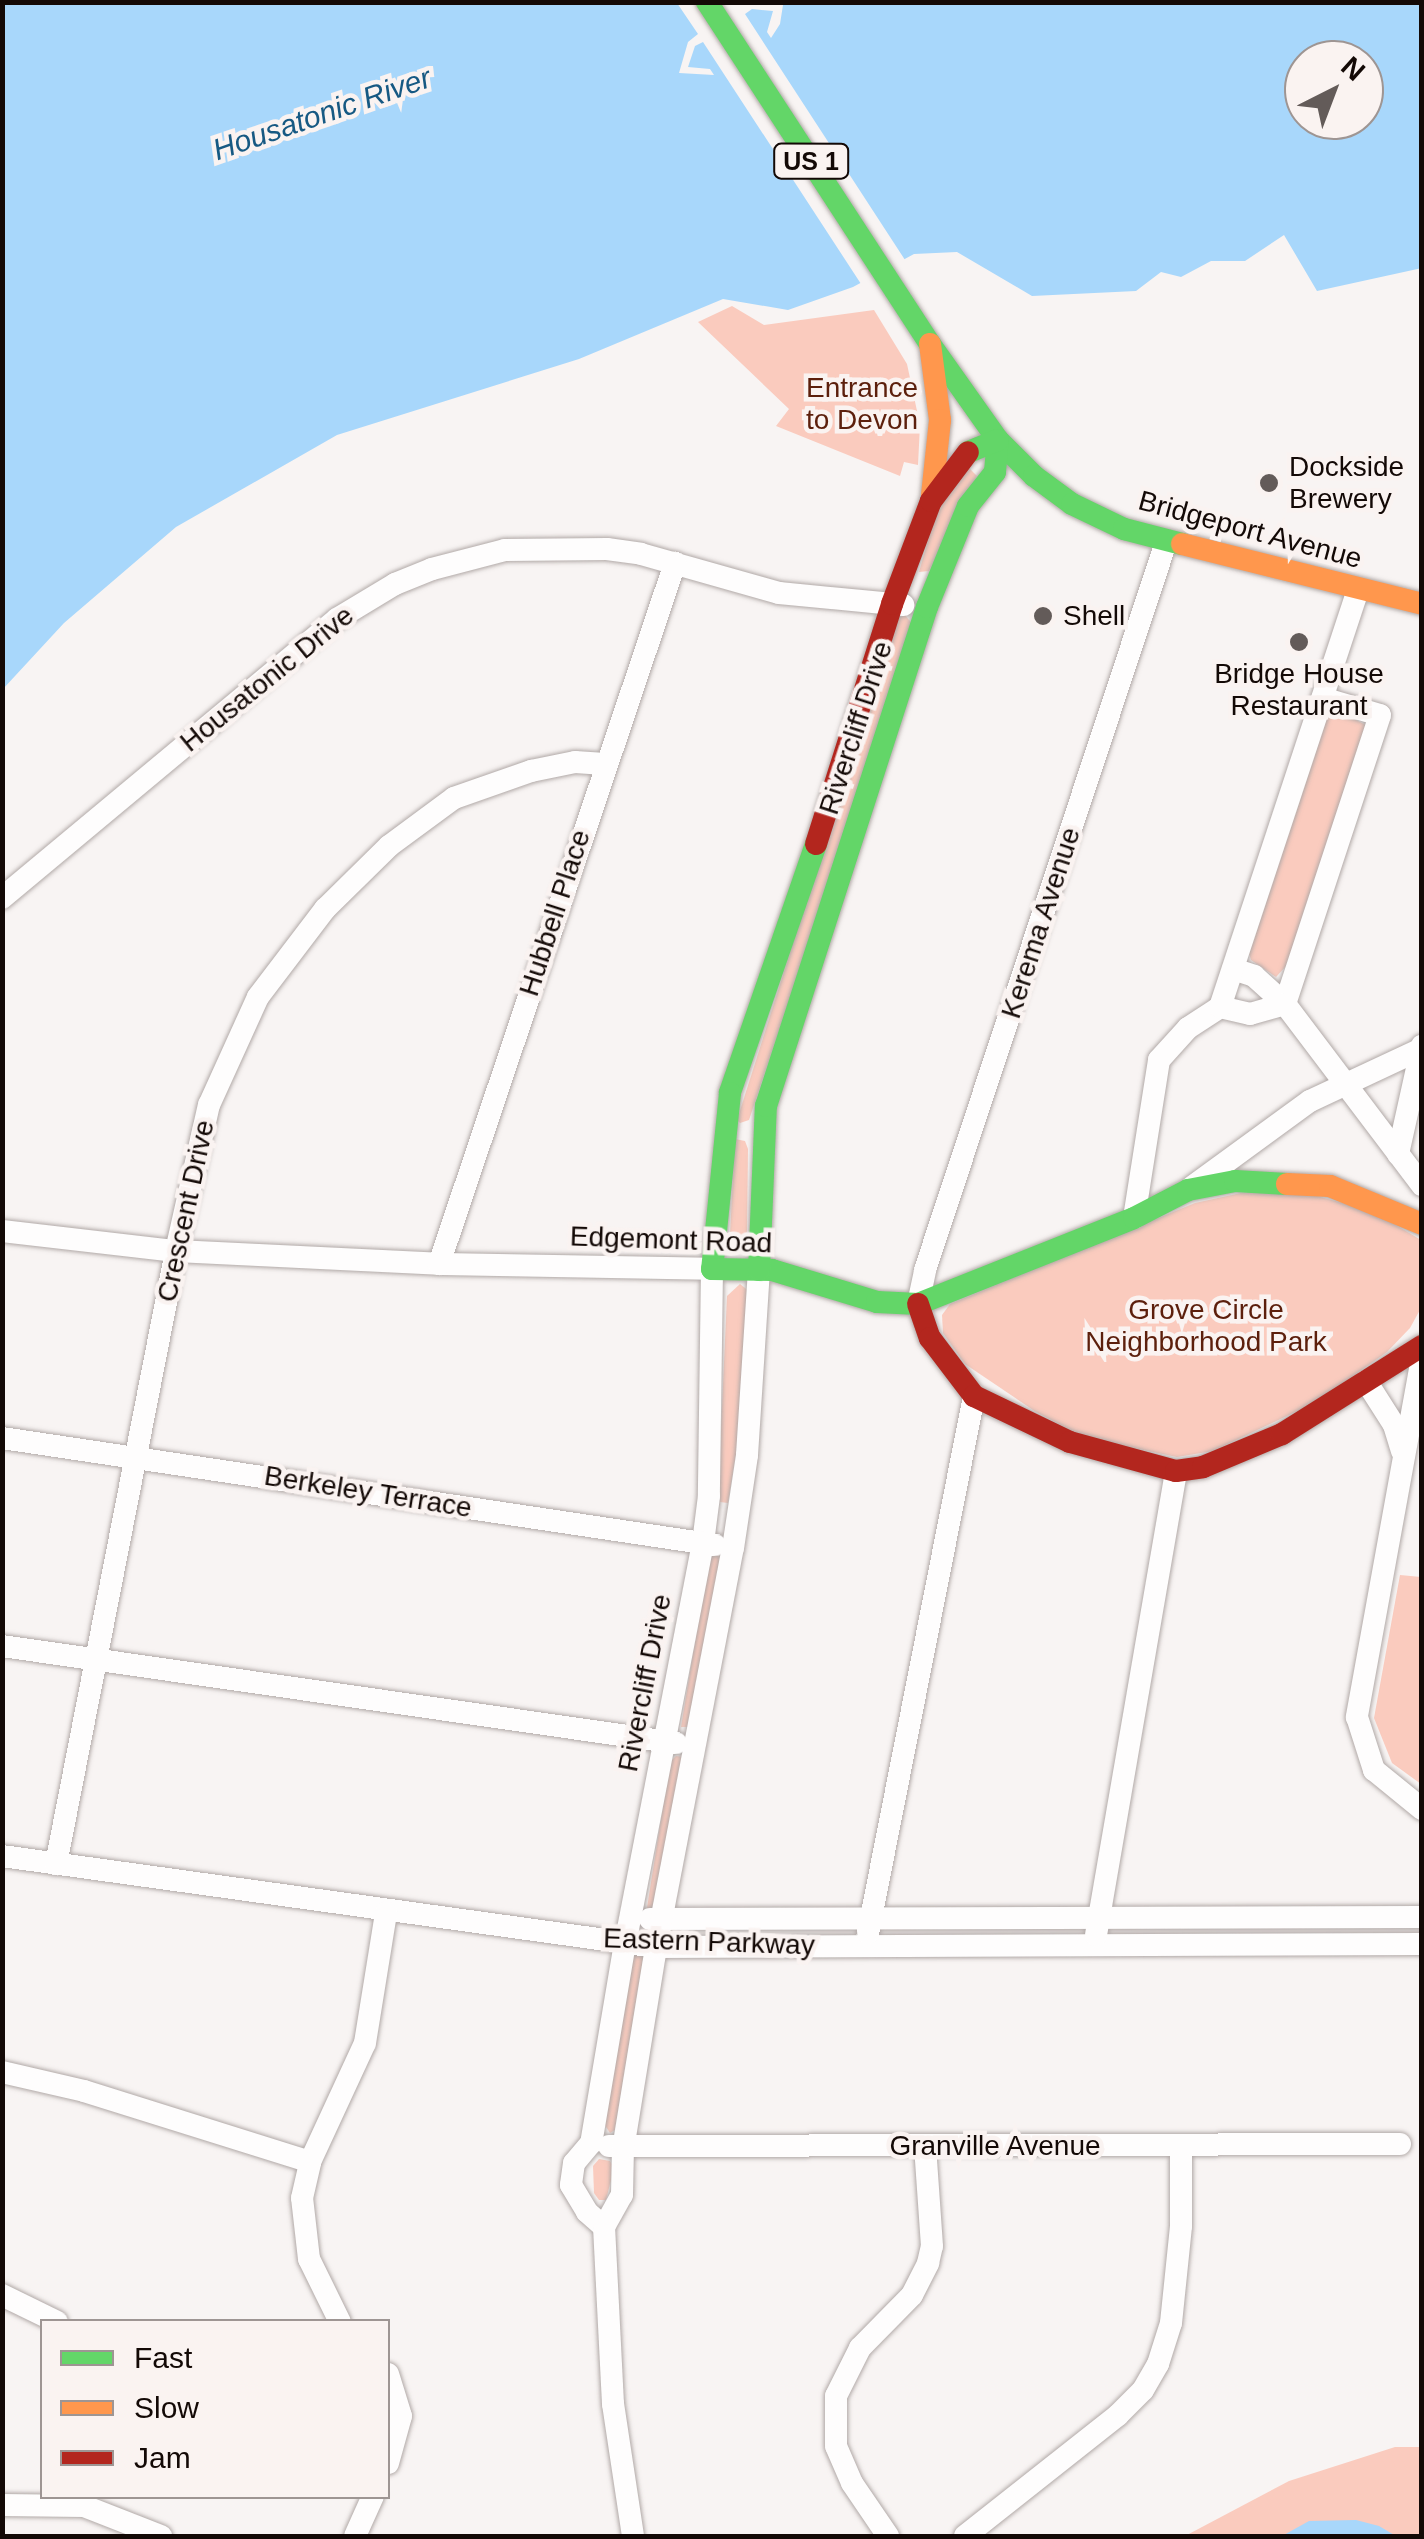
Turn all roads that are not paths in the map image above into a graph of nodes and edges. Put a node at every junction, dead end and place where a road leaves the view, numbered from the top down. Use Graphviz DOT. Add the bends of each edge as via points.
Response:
graph roads {
  1 [pos="707,2"];
  2 [pos="930,344"];
  3 [pos="998,440"];
  4 [pos="931,501"];
  5 [pos="1166,542"];
  6 [pos="674,563"];
  7 [pos="1358,590"];
  8 [pos="892,604"];
  9 [pos="1422,604"];
  10 [pos="927,607"];
  11 [pos="1322,698"];
  12 [pos="605,764"];
  13 [pos="2,898"];
  14 [pos="1232,969"];
  15 [pos="1284,1004"];
  16 [pos="1220,1006"];
  17 [pos="1420,1048"];
  18 [pos="1344,1084"];
  19 [pos="726,1128"];
  20 [pos="762,1136"];
  21 [pos="1398,1154"];
  22 [pos="1422,1185"];
  23 [pos="1188,1190"];
  24 [pos="1134,1218"];
  25 [pos="1422,1224"];
  26 [pos="2,1231"];
  27 [pos="176,1250"];
  28 [pos="439,1264"];
  29 [pos="712,1269"];
  30 [pos="760,1270"];
  31 [pos="918,1304"];
  32 [pos="1422,1346"];
  33 [pos="1422,1358"];
  34 [pos="1366,1382"];
  35 [pos="974,1396"];
  36 [pos="2,1438"];
  37 [pos="1403,1455"];
  38 [pos="134,1456"];
  39 [pos="1176,1472"];
  40 [pos="703,1544"];
  41 [pos="734,1548"];
  42 [pos="2,1646"];
  43 [pos="98,1659"];
  44 [pos="665,1742"];
  45 [pos="694,1746"];
  46 [pos="1422,1809"];
  47 [pos="2,1856"];
  48 [pos="56,1864"];
  49 [pos="386,1912"];
  50 [pos="630,1917"];
  51 [pos="1422,1917"];
  52 [pos="661,1920"];
  53 [pos="871,1920"];
  54 [pos="1096,1931"];
  55 [pos="625,1943"];
  56 [pos="1422,1944"];
  57 [pos="656,1947"];
  58 [pos="866,1947"];
  59 [pos="2,2072"];
  60 [pos="591,2143"];
  61 [pos="1400,2144"];
  62 [pos="926,2145"];
  63 [pos="1181,2148"];
  64 [pos="623,2149"];
  65 [pos="310,2162"];
  66 [pos="604,2228"];
  67 [pos="2,2296"];
  68 [pos="51,2319"];
  69 [pos="338,2319"];
  70 [pos="390,2380"];
  71 [pos="390,2456"];
  72 [pos="372,2499"];
  73 [pos="86,2501"];
  74 [pos="2,2504"];
  75 [pos="161,2536"];
  76 [pos="355,2536"];
  77 [pos="632,2536"];
  78 [pos="888,2536"];
  79 [pos="965,2536"];
  1 -- 2 [label="street, Bridgeport Avenue / US 1"];
  2 -- 3 [label="street, Bridgeport Avenue / US 1"];
  2 -- 4 [label="street, Rivercliff Drive" via="940,420"];
  3 -- 4 [label="street, Rivercliff Drive" via="963,456"];
  3 -- 5 [label="street, Bridgeport Avenue / US 1" via="1072,504"];
  3 -- 10 [label="street, Rivercliff Drive" via="995,472 968,506"];
  4 -- 8 [label="street, Rivercliff Drive"];
  5 -- 7 [label="street, Bridgeport Avenue / US 1"];
  5 -- 31 [label="street, Kerema Avenue"];
  6 -- 8 [label="street, Housatonic Drive" via="779,592"];
  6 -- 12 [label="street, Hubbell Place"];
  6 -- 13 [label="street, Housatonic Drive" via="607,549 538,547 473,557 396,584 337,619"];
  7 -- 9 [label="street, Bridgeport Avenue / US 1"];
  7 -- 11 [label="street"];
  8 -- 10 [label="street, Housatonic Drive"];
  8 -- 19 [label="street, Rivercliff Drive" via="730,1093"];
  10 -- 20 [label="street, Rivercliff Drive" via="766,1106"];
  11 -- 14 [label="street"];
  11 -- 15 [label="street" via="1380,715"];
  12 -- 27 [label="street, Crescent Drive" via="531,771 454,798 389,846 325,909 258,997 230,1054 209,1105"];
  12 -- 28 [label="street, Hubbell Place"];
  14 -- 15 [label="street" via="1254,976"];
  14 -- 16 [label="street"];
  15 -- 16 [label="street" via="1250,1014"];
  15 -- 18 [label="street"];
  16 -- 24 [label="street" via="1158,1060"];
  17 -- 18 [label="street"];
  17 -- 21 [label="street"];
  18 -- 21 [label="street"];
  18 -- 23 [label="street" via="1310,1101"];
  19 -- 20 [label="street"];
  19 -- 29 [label="street, Rivercliff Drive"];
  20 -- 30 [label="street, Rivercliff Drive"];
  21 -- 22 [label="street"];
  23 -- 24 [label="street, Edgemont Road"];
  23 -- 25 [label="street, Edgemont Road" via="1236,1181 1330,1186"];
  24 -- 31 [label="street, Edgemont Road"];
  26 -- 27 [label="street, Edgemont Road"];
  27 -- 28 [label="street, Edgemont Road"];
  27 -- 38 [label="street, Crescent Drive"];
  28 -- 29 [label="street, Edgemont Road"];
  29 -- 30 [label="street, Edgemont Road"];
  29 -- 40 [label="street, Rivercliff Drive"];
  30 -- 31 [label="street, Edgemont Road" via="878,1302"];
  30 -- 41 [label="street, Rivercliff Drive"];
  31 -- 35 [label="street" via="930,1338"];
  32 -- 34 [label="street"];
  33 -- 37 [label="street"];
  34 -- 37 [label="street" via="1394,1424"];
  34 -- 39 [label="street" via="1282,1434"];
  35 -- 39 [label="street" via="1070,1442"];
  35 -- 53 [label="street"];
  36 -- 38 [label="street, Berkeley Terrace"];
  37 -- 46 [label="street" via="1357,1717 1374,1770"];
  38 -- 40 [label="street, Berkeley Terrace"];
  38 -- 43 [label="street, Crescent Drive"];
  39 -- 54 [label="street"];
  40 -- 41 [label="street, Berkeley Terrace"];
  40 -- 44 [label="street, Rivercliff Drive"];
  41 -- 45 [label="street, Rivercliff Drive"];
  42 -- 43 [label="street"];
  43 -- 44 [label="street"];
  43 -- 48 [label="street, Crescent Drive"];
  44 -- 45 [label="street"];
  44 -- 50 [label="street, Rivercliff Drive"];
  45 -- 52 [label="street, Rivercliff Drive"];
  47 -- 48 [label="street, Eastern Parkway"];
  48 -- 49 [label="street, Eastern Parkway"];
  49 -- 55 [label="street, Eastern Parkway"];
  49 -- 65 [label="street" via="366,2043"];
  50 -- 52 [label="street, Eastern Parkway"];
  50 -- 55 [label="street, Rivercliff Drive"];
  51 -- 54 [label="street, Eastern Parkway"];
  52 -- 53 [label="street, Eastern Parkway"];
  52 -- 57 [label="street, Rivercliff Drive"];
  53 -- 54 [label="street, Eastern Parkway"];
  53 -- 58 [label="street"];
  54 -- 56 [label="street, Eastern Parkway"];
  54 -- 58 [label="street, Eastern Parkway"];
  55 -- 57 [label="street, Eastern Parkway"];
  55 -- 60 [label="street, Rivercliff Drive"];
  57 -- 58 [label="street, Eastern Parkway"];
  57 -- 64 [label="street, Rivercliff Drive"];
  59 -- 65 [label="street"];
  60 -- 64 [label="street, Granville Avenue"];
  60 -- 66 [label="street, Rivercliff Drive" via="574,2163 571,2186"];
  61 -- 63 [label="street, Granville Avenue"];
  62 -- 63 [label="street, Granville Avenue"];
  62 -- 64 [label="street, Granville Avenue"];
  62 -- 78 [label="street" via="928,2263 912,2295 860,2348 836,2396 836,2446"];
  63 -- 79 [label="street" via="1171,2323 1158,2364 1118,2415"];
  64 -- 66 [label="street, Rivercliff Drive" via="622,2195"];
  65 -- 69 [label="street" via="302,2198 305,2238 315,2276"];
  66 -- 77 [label="street, Rivercliff Drive" via="613,2404"];
  67 -- 68 [label="street"];
  70 -- 71 [label="street" via="401,2416"];
  72 -- 76 [label="street"];
  73 -- 74 [label="street"];
  73 -- 75 [label="street"];
}
